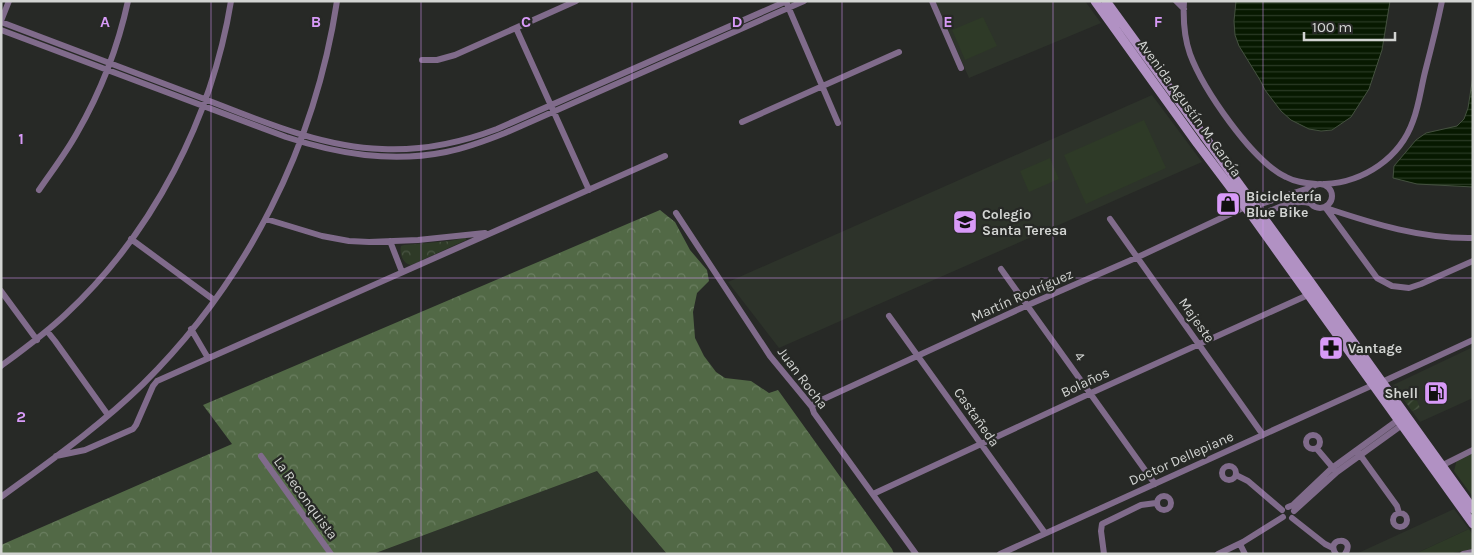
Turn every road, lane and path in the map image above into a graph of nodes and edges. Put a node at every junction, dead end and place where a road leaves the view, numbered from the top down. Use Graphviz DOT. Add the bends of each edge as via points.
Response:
graph roads {
  1 [pos="9,1"];
  2 [pos="128,1"];
  3 [pos="232,1"];
  4 [pos="337,1"];
  5 [pos="576,1"];
  6 [pos="804,1"];
  7 [pos="932,1"];
  8 [pos="1095,1"];
  9 [pos="1106,1"];
  10 [pos="1176,1"];
  11 [pos="1184,1"];
  12 [pos="1442,1"];
  13 [pos="787,3"];
  14 [pos="1184,9"];
  15 [pos="1,22"];
  16 [pos="516,28"];
  17 [pos="1,30"];
  18 [pos="899,52"];
  19 [pos="667,54"];
  20 [pos="422,60"];
  21 [pos="671,61"];
  22 [pos="108,66"];
  23 [pos="961,68"];
  24 [pos="822,86"];
  25 [pos="205,103"];
  26 [pos="553,109"];
  27 [pos="742,122"];
  28 [pos="838,123"];
  29 [pos="304,134"];
  30 [pos="301,142"];
  31 [pos="665,156"];
  32 [pos="1325,184"];
  33 [pos="1314,185"];
  34 [pos="39,190"];
  35 [pos="588,190"];
  36 [pos="1273,200"];
  37 [pos="1247,202"];
  38 [pos="1310,203"];
  39 [pos="1255,206"];
  40 [pos="1325,207"];
  41 [pos="1277,208"];
  42 [pos="676,214"];
  43 [pos="1256,215"];
  44 [pos="1346,215"];
  45 [pos="266,219"];
  46 [pos="1110,219"];
  47 [pos="1338,224"];
  48 [pos="491,232"];
  49 [pos="1473,238"];
  50 [pos="131,240"];
  51 [pos="390,241"];
  52 [pos="1138,257"];
  53 [pos="1473,261"];
  54 [pos="1001,269"];
  55 [pos="402,272"];
  56 [pos="1,291"];
  57 [pos="1308,295"];
  58 [pos="214,300"];
  59 [pos="1028,305"];
  60 [pos="889,316"];
  61 [pos="191,329"];
  62 [pos="46,331"];
  63 [pos="36,340"];
  64 [pos="1473,340"];
  65 [pos="1198,344"];
  66 [pos="918,356"];
  67 [pos="208,358"];
  68 [pos="1,366"];
  69 [pos="159,367"];
  70 [pos="166,377"];
  71 [pos="1377,384"];
  72 [pos="137,389"];
  73 [pos="1091,393"];
  74 [pos="148,398"];
  75 [pos="812,407"];
  76 [pos="108,415"];
  77 [pos="1400,422"];
  78 [pos="1263,435"];
  79 [pos="980,444"];
  80 [pos="1317,449"];
  81 [pos="1473,450"];
  82 [pos="1359,452"];
  83 [pos="56,456"];
  84 [pos="261,456"];
  85 [pos="1441,466"];
  86 [pos="1334,470"];
  87 [pos="1236,475"];
  88 [pos="1155,484"];
  89 [pos="873,494"];
  90 [pos="1,497"];
  91 [pos="1156,503"];
  92 [pos="1285,508"];
  93 [pos="1473,509"];
  94 [pos="1399,513"];
  95 [pos="1293,515"];
  96 [pos="1283,517"];
  97 [pos="1473,524"];
  98 [pos="1045,533"];
  99 [pos="1240,544"];
  100 [pos="1335,551"];
  101 [pos="1473,552"];
  102 [pos="1465,553"];
  103 [pos="331,554"];
  104 [pos="916,554"];
  105 [pos="1000,554"];
  106 [pos="1104,554"];
  107 [pos="1218,554"];
  108 [pos="1245,554"];
  109 [pos="1345,554"];
  1 -- 15 [label="street"];
  2 -- 22 [label="street"];
  3 -- 25 [label="street"];
  4 -- 29 [label="street" via="331,37"];
  5 -- 16 [label="street"];
  6 -- 13 [label="street"];
  7 -- 23 [label="street"];
  8 -- 37 [label="main road, Avenida Agustín M. García"];
  9 -- 37 [label="main road, Avenida Agustín M. García"];
  10 -- 14 [label="street"];
  11 -- 14 [label="street"];
  12 -- 32 [label="street" via="1413,120 1400,145 1372,171 1346,182"];
  13 -- 19 [label="street"];
  13 -- 21 [label="street"];
  13 -- 24 [label="street"];
  14 -- 33 [label="street" via="1190,55 1222,111 1274,170 1292,180"];
  15 -- 22 [label="street"];
  16 -- 20 [label="street" via="456,55"];
  16 -- 26 [label="street"];
  17 -- 22 [label="street"];
  18 -- 24 [label="street"];
  19 -- 21 [label="street"];
  19 -- 26 [label="street"];
  21 -- 26 [label="street"];
  22 -- 25 [label="street"];
  22 -- 34 [label="street" via="78,131"];
  24 -- 27 [label="street"];
  24 -- 28 [label="street"];
  25 -- 29 [label="street"];
  25 -- 30 [label="street"];
  25 -- 50 [label="street" via="171,176"];
  26 -- 29 [label="street" via="475,138 440,146 381,150 338,144"];
  26 -- 30 [label="street" via="479,144 429,155 366,156"];
  26 -- 35 [label="street"];
  29 -- 30 [label="street"];
  30 -- 45 [label="street"];
  31 -- 35 [label="street"];
  32 -- 33 [label="street"];
  32 -- 40 [label="street" via="1333,194"];
  33 -- 36 [label="street"];
  33 -- 38 [label="street" via="1308,196"];
  35 -- 48 [label="street"];
  36 -- 39 [label="street"];
  36 -- 41 [label="street"];
  37 -- 39 [label="main road, Avenida Agustín M. García"];
  37 -- 43 [label="main road, Avenida Agustín M. García"];
  37 -- 52 [label="street, Martín Rodríguez"];
  38 -- 40 [label="street" via="1317,208"];
  38 -- 41 [label="street" via="1294,202"];
  39 -- 43 [label="main road, Avenida Agustín M. García"];
  40 -- 44 [label="street"];
  40 -- 47 [label="street"];
  41 -- 43 [label="street"];
  42 -- 75 [label="street, Juan Rocha" via="770,356"];
  43 -- 57 [label="main road, Avenida Agustín M. García"];
  43 -- 71 [label="main road, Avenida Agustín M. García"];
  44 -- 47 [label="street" via="1339,217"];
  44 -- 49 [label="street" via="1408,232"];
  45 -- 51 [label="street" via="337,239"];
  45 -- 58 [label="street"];
  46 -- 52 [label="street, Majeste"];
  47 -- 53 [label="street" via="1377,278 1392,286 1410,288"];
  48 -- 51 [label="street"];
  48 -- 55 [label="street"];
  50 -- 58 [label="street"];
  50 -- 62 [label="street" via="97,282"];
  51 -- 55 [label="street"];
  52 -- 59 [label="street, Martín Rodríguez"];
  52 -- 65 [label="street, Majeste"];
  54 -- 59 [label="street, 4"];
  55 -- 67 [label="street"];
  56 -- 63 [label="street"];
  57 -- 65 [label="street, Bolaños"];
  57 -- 71 [label="main road, Avenida Agustín M. García"];
  58 -- 61 [label="street"];
  59 -- 66 [label="street, Martín Rodríguez"];
  59 -- 73 [label="street, 4"];
  60 -- 66 [label="street, Castañeda"];
  61 -- 67 [label="street"];
  61 -- 69 [label="street"];
  62 -- 63 [label="street"];
  62 -- 76 [label="street"];
  63 -- 68 [label="street"];
  64 -- 71 [label="street, Doctor Dellepiane"];
  65 -- 73 [label="street, Bolaños"];
  65 -- 78 [label="street, Majeste"];
  66 -- 75 [label="street, Martín Rodríguez"];
  66 -- 79 [label="street, Castañeda"];
  67 -- 70 [label="street"];
  69 -- 70 [label="street" via="160,373"];
  69 -- 72 [label="street"];
  70 -- 74 [label="street" via="155,384"];
  71 -- 77 [label="main road, Avenida Agustín M. García"];
  71 -- 78 [label="street, Doctor Dellepiane"];
  71 -- 85 [label="main road, Avenida Agustín M. García"];
  72 -- 74 [label="street" via="145,391"];
  72 -- 76 [label="street"];
  73 -- 79 [label="street, Bolaños"];
  73 -- 88 [label="street, 4"];
  74 -- 83 [label="street" via="133,429 85,450"];
  75 -- 89 [label="street, Juan Rocha"];
  76 -- 83 [label="street"];
  77 -- 82 [label="street"];
  77 -- 97 [label="main road, Avenida Agustín M. García"];
  78 -- 88 [label="street, Doctor Dellepiane"];
  79 -- 89 [label="street, Bolaños"];
  79 -- 98 [label="street, Castañeda"];
  80 -- 86 [label="street"];
  81 -- 85 [label="street"];
  82 -- 86 [label="street"];
  82 -- 94 [label="street"];
  83 -- 90 [label="street"];
  84 -- 103 [label="street, La Reconquista"];
  85 -- 93 [label="main road, Avenida Agustín M. García"];
  86 -- 92 [label="street" via="1293,505"];
  86 -- 95 [label="street"];
  87 -- 92 [label="street"];
  88 -- 98 [label="street, Doctor Dellepiane"];
  89 -- 104 [label="street, Juan Rocha"];
  91 -- 106 [label="street" via="1141,505 1104,523 1101,526"];
  92 -- 95 [label="street" via="1292,508"];
  92 -- 96 [label="street" via="1281,514"];
  95 -- 96 [label="street" via="1289,520"];
  95 -- 100 [label="street"];
  96 -- 99 [label="street"];
  98 -- 105 [label="street, Doctor Dellepiane"];
  99 -- 107 [label="street"];
  99 -- 108 [label="street"];
  100 -- 109 [label="street" via="1337,542 1344,541 1348,546"];
  101 -- 102 [label="street"];
}
